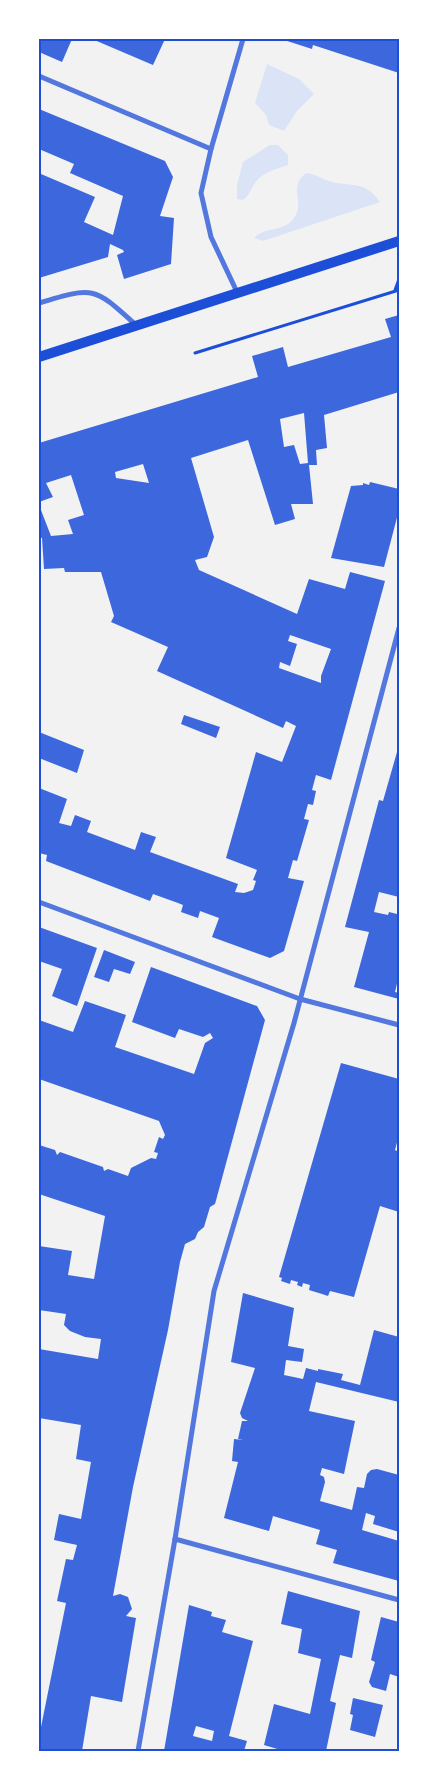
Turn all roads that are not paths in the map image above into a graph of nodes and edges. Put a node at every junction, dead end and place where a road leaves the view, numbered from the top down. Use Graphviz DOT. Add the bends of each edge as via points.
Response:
graph roads {
  1 [pos="243,39"];
  2 [pos="39,76"];
  3 [pos="211,148"];
  4 [pos="399,241"];
  5 [pos="236,292"];
  6 [pos="39,304"];
  7 [pos="137,326"];
  8 [pos="39,357"];
  9 [pos="399,628"];
  10 [pos="39,902"];
  11 [pos="300,999"];
  12 [pos="399,1025"];
  13 [pos="175,1539"];
  14 [pos="399,1600"];
  15 [pos="138,1751"];
  1 -- 3 [label="street"];
  2 -- 3 [label="street"];
  3 -- 5 [label="street" via="201,193 211,237"];
  4 -- 5 [label="main road"];
  5 -- 7 [label="main road"];
  6 -- 7 [label="street" via="78,291 102,295"];
  7 -- 8 [label="main road"];
  9 -- 11 [label="street"];
  10 -- 11 [label="street"];
  11 -- 12 [label="street"];
  11 -- 13 [label="street" via="214,1291"];
  13 -- 14 [label="street"];
  13 -- 15 [label="street"];
}
